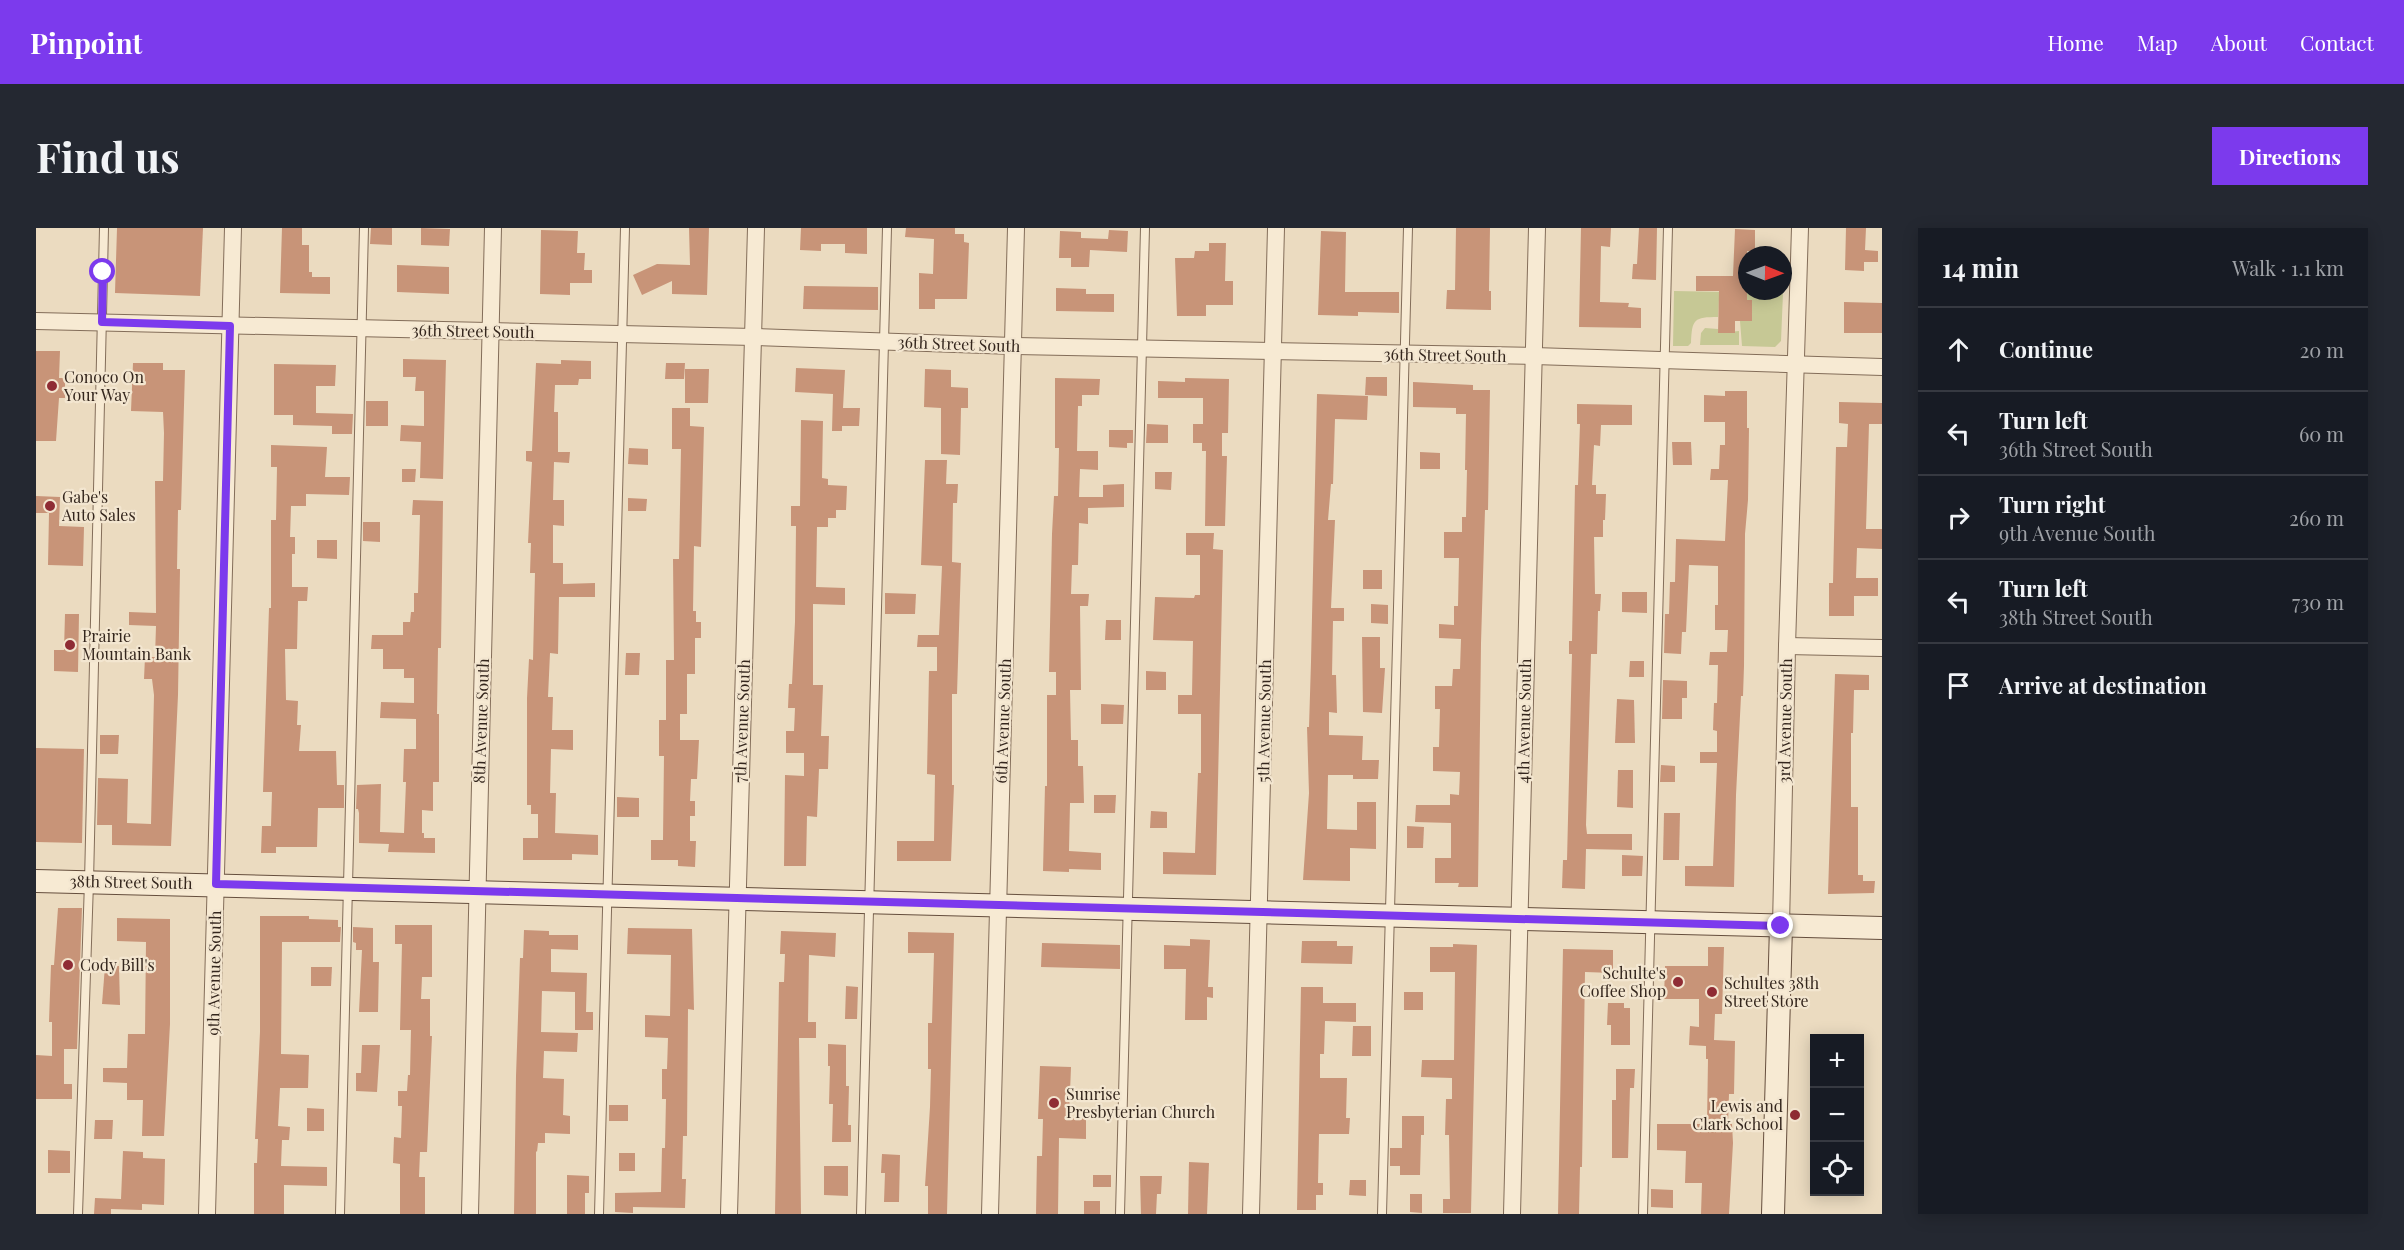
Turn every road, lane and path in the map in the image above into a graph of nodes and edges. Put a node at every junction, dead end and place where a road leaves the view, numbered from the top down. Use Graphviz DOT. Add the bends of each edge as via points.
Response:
graph roads {
  1 [pos="104,228"];
  2 [pos="233,228"];
  3 [pos="364,228"];
  4 [pos="493,228"];
  5 [pos="624,228"];
  6 [pos="756,228"];
  7 [pos="887,228"];
  8 [pos="1016,228"];
  9 [pos="1145,228"];
  10 [pos="1276,228"];
  11 [pos="1408,228"];
  12 [pos="1537,228"];
  13 [pos="1668,228"];
  14 [pos="1800,228"];
  15 [pos="36,321"];
  16 [pos="102,322"];
  17 [pos="230,326"];
  18 [pos="361,328"];
  19 [pos="492,331"];
  20 [pos="622,334"];
  21 [pos="754,338"];
  22 [pos="885,342"];
  23 [pos="1013,346"];
  24 [pos="1141,349"];
  25 [pos="1273,352"];
  26 [pos="1404,354"];
  27 [pos="1534,356"];
  28 [pos="1664,361"];
  29 [pos="1796,366"];
  30 [pos="1882,368"];
  31 [pos="1787,646"];
  32 [pos="1882,648"];
  33 [pos="36,881"];
  34 [pos="89,882"];
  35 [pos="216,884"];
  36 [pos="348,888"];
  37 [pos="476,891"];
  38 [pos="608,895"];
  39 [pos="736,899"];
  40 [pos="869,902"];
  41 [pos="998,905"];
  42 [pos="1128,908"];
  43 [pos="1260,912"];
  44 [pos="1390,915"];
  45 [pos="1519,918"];
  46 [pos="1651,922"];
  47 [pos="1781,926"];
  48 [pos="1882,928"];
  49 [pos="78,1214"];
  50 [pos="207,1214"];
  51 [pos="340,1214"];
  52 [pos="470,1214"];
  53 [pos="599,1214"];
  54 [pos="729,1214"];
  55 [pos="861,1214"];
  56 [pos="990,1214"];
  57 [pos="1120,1214"];
  58 [pos="1251,1214"];
  59 [pos="1382,1214"];
  60 [pos="1512,1214"];
  61 [pos="1643,1214"];
  62 [pos="1773,1214"];
  1 -- 16 [label="lane"];
  2 -- 17 [label="street, 9th Avenue South"];
  3 -- 18 [label="lane"];
  4 -- 19 [label="street, 8th Avenue South"];
  5 -- 20 [label="lane"];
  6 -- 21 [label="street, 7th Avenue South"];
  7 -- 22 [label="lane"];
  8 -- 23 [label="street, 6th Avenue South"];
  9 -- 24 [label="lane"];
  10 -- 25 [label="street, 5th Avenue South"];
  11 -- 26 [label="lane"];
  12 -- 27 [label="street, 4th Avenue South"];
  13 -- 28 [label="lane"];
  14 -- 29 [label="street, 3rd Avenue South"];
  15 -- 16 [label="street, 36th Street South"];
  16 -- 17 [label="street, 36th Street South"];
  16 -- 34 [label="lane"];
  17 -- 18 [label="street, 36th Street South"];
  17 -- 35 [label="street, 9th Avenue South"];
  18 -- 19 [label="street, 36th Street South"];
  18 -- 36 [label="lane"];
  19 -- 20 [label="street, 36th Street South"];
  19 -- 37 [label="street, 8th Avenue South"];
  20 -- 21 [label="street, 36th Street South"];
  20 -- 38 [label="lane"];
  21 -- 22 [label="street, 36th Street South"];
  21 -- 39 [label="street, 7th Avenue South"];
  22 -- 23 [label="street, 36th Street South"];
  22 -- 40 [label="lane"];
  23 -- 24 [label="street, 36th Street South"];
  23 -- 41 [label="street, 6th Avenue South"];
  24 -- 25 [label="street, 36th Street South"];
  24 -- 42 [label="lane"];
  25 -- 26 [label="street, 36th Street South"];
  25 -- 43 [label="street, 5th Avenue South"];
  26 -- 27 [label="street, 36th Street South"];
  26 -- 44 [label="lane"];
  27 -- 28 [label="street, 36th Street South"];
  27 -- 45 [label="street, 4th Avenue South"];
  28 -- 29 [label="street, 36th Street South"];
  28 -- 46 [label="lane"];
  29 -- 30 [label="street, 36th Street South"];
  29 -- 31 [label="street, 3rd Avenue South"];
  31 -- 32 [label="street"];
  31 -- 47 [label="street, 3rd Avenue South"];
  33 -- 34 [label="main road, 38th Street South"];
  34 -- 35 [label="main road, 38th Street South"];
  34 -- 49 [label="lane"];
  35 -- 36 [label="main road, 38th Street South"];
  35 -- 50 [label="street, 9th Avenue South"];
  36 -- 37 [label="main road, 38th Street South"];
  36 -- 51 [label="lane"];
  37 -- 38 [label="main road, 38th Street South"];
  37 -- 52 [label="street, 8th Avenue South"];
  38 -- 39 [label="main road, 38th Street South"];
  38 -- 53 [label="lane"];
  39 -- 40 [label="main road, 38th Street South"];
  39 -- 54 [label="street, 7th Avenue South"];
  40 -- 41 [label="main road, 38th Street South"];
  40 -- 55 [label="lane"];
  41 -- 42 [label="main road, 38th Street South"];
  41 -- 56 [label="street, 6th Avenue South"];
  42 -- 43 [label="main road, 38th Street South"];
  42 -- 57 [label="lane"];
  43 -- 44 [label="main road, 38th Street South"];
  43 -- 58 [label="street, 5th Avenue South"];
  44 -- 45 [label="main road, 38th Street South"];
  44 -- 59 [label="lane"];
  45 -- 46 [label="main road, 38th Street South"];
  45 -- 60 [label="street, 4th Avenue South"];
  46 -- 47 [label="main road, 38th Street South"];
  46 -- 61 [label="lane"];
  47 -- 48 [label="main road, 38th Street South"];
  47 -- 62 [label="main road, 3rd Avenue South"];
}
